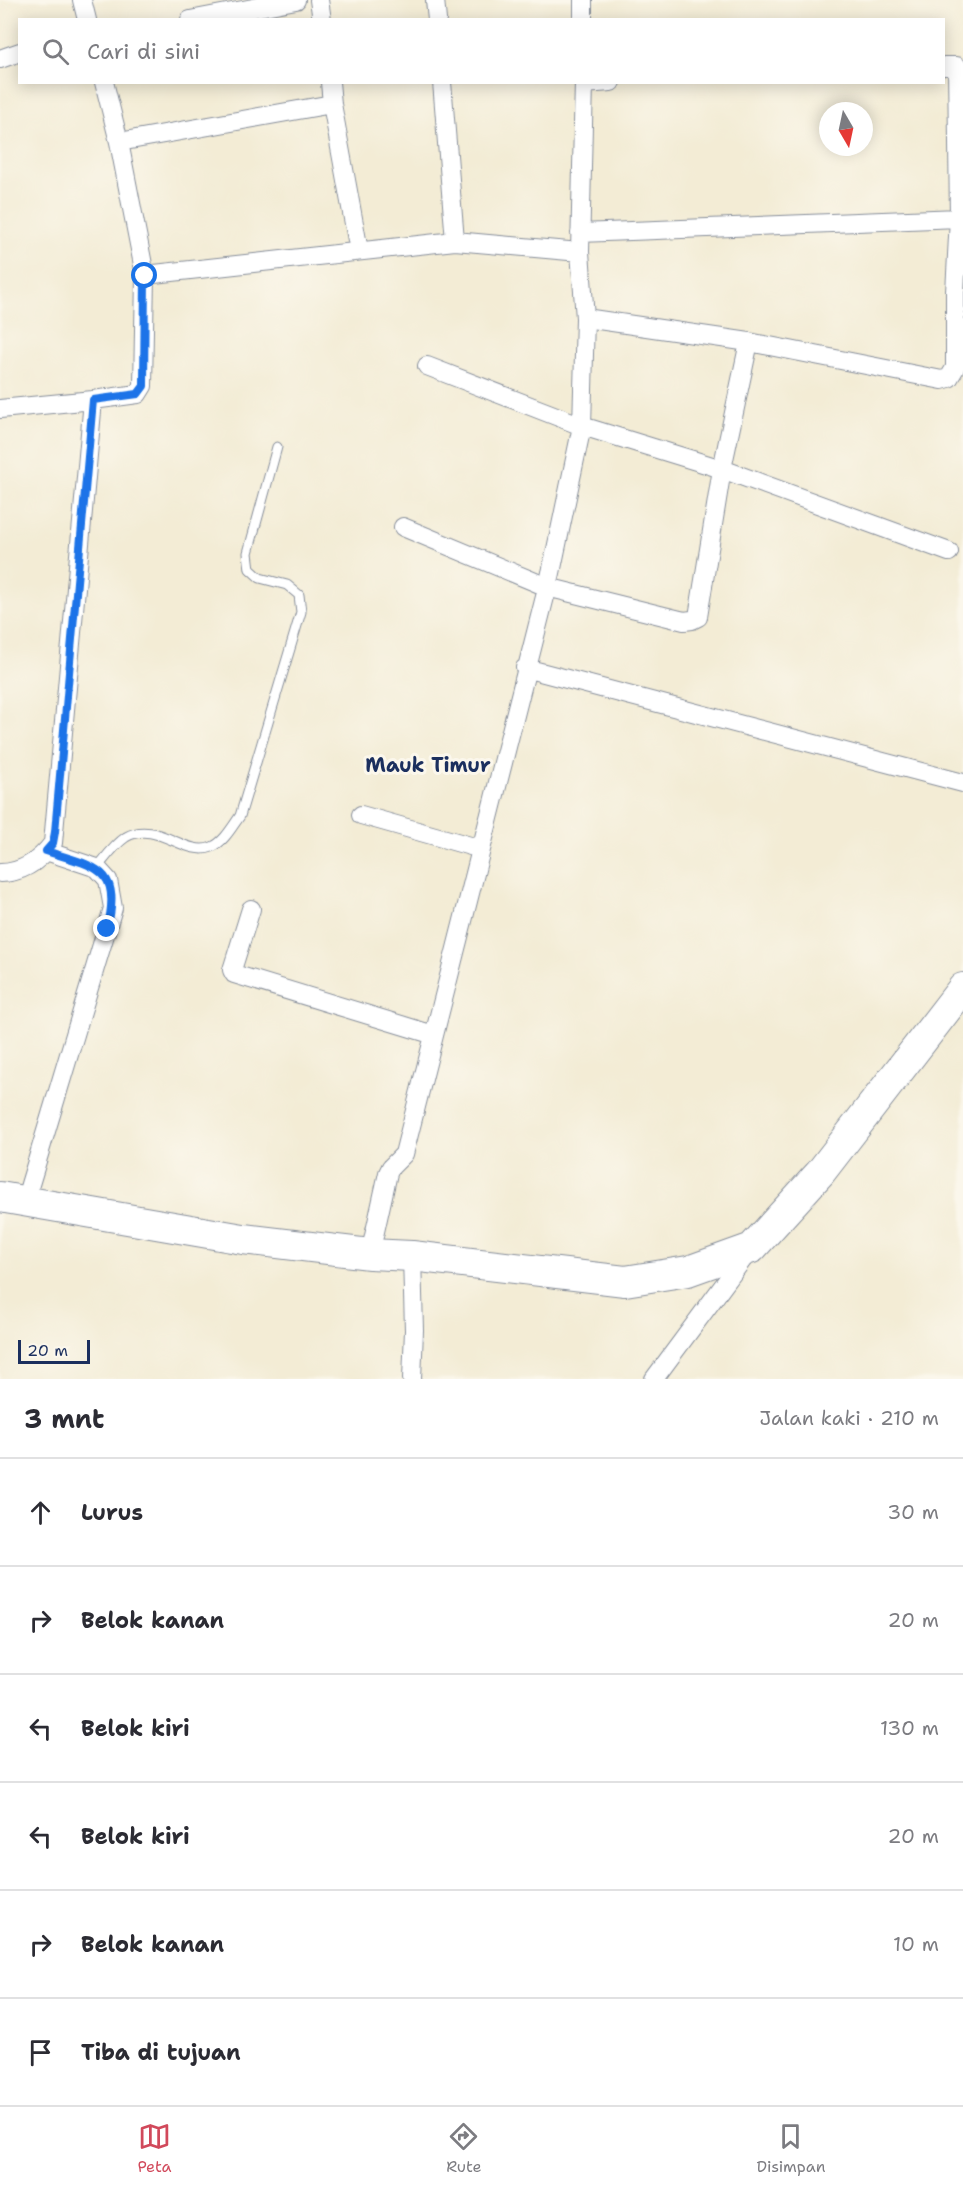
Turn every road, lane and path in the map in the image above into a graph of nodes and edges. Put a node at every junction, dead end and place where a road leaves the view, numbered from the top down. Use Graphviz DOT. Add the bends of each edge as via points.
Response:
graph roads {
  1 [pos="82,0"];
  2 [pos="296,0"];
  3 [pos="319,0"];
  4 [pos="435,0"];
  5 [pos="583,0"];
  6 [pos="244,5"];
  7 [pos="86,18"];
  8 [pos="197,18"];
  9 [pos="321,18"];
  10 [pos="437,18"];
  11 [pos="584,18"];
  12 [pos="18,53"];
  13 [pos="0,59"];
  14 [pos="954,66"];
  15 [pos="104,84"];
  16 [pos="330,84"];
  17 [pos="442,84"];
  18 [pos="584,84"];
  19 [pos="332,104"];
  20 [pos="119,142"];
  21 [pos="961,218"];
  22 [pos="580,232"];
  23 [pos="455,241"];
  24 [pos="359,252"];
  25 [pos="580,252"];
  26 [pos="145,276"];
  27 [pos="585,318"];
  28 [pos="749,342"];
  29 [pos="427,366"];
  30 [pos="93,400"];
  31 [pos="0,409"];
  32 [pos="582,426"];
  33 [pos="277,447"];
  34 [pos="722,469"];
  35 [pos="403,527"];
  36 [pos="949,552"];
  37 [pos="547,587"];
  38 [pos="525,668"];
  39 [pos="963,783"];
  40 [pos="361,815"];
  41 [pos="481,849"];
  42 [pos="46,851"];
  43 [pos="97,868"];
  44 [pos="0,873"];
  45 [pos="251,909"];
  46 [pos="963,988"];
  47 [pos="434,1035"];
  48 [pos="13,1199"];
  49 [pos="752,1248"];
  50 [pos="370,1254"];
  51 [pos="412,1256"];
  52 [pos="412,1379"];
  53 [pos="654,1379"];
  1 -- 7 [label="street"];
  2 -- 6 [label="street"];
  3 -- 9 [label="street"];
  4 -- 10 [label="street"];
  5 -- 11 [label="street"];
  6 -- 8 [label="street"];
  12 -- 13 [label="street"];
  14 -- 21 [label="street"];
  15 -- 20 [label="street"];
  16 -- 19 [label="street"];
  17 -- 23 [label="street"];
  18 -- 22 [label="street"];
  19 -- 20 [label="street"];
  19 -- 24 [label="street"];
  20 -- 26 [label="street"];
  21 -- 22 [label="street"];
  21 -- 28 [label="street" via="955,292 955,368 949,378 942,380"];
  22 -- 25 [label="street"];
  23 -- 24 [label="street"];
  23 -- 25 [label="street"];
  24 -- 26 [label="street"];
  25 -- 27 [label="street"];
  26 -- 30 [label="street" via="144,386 138,394"];
  27 -- 28 [label="street"];
  27 -- 32 [label="street"];
  28 -- 34 [label="street"];
  29 -- 32 [label="street"];
  30 -- 31 [label="street"];
  30 -- 42 [label="street" via="55,832"];
  32 -- 34 [label="street"];
  32 -- 37 [label="street"];
  33 -- 43 [label="lane" via="248,553 250,570 260,578 287,585 299,596 301,612 240,816 226,836 203,849 144,832 128,836"];
  34 -- 36 [label="street"];
  34 -- 37 [label="street" via="698,617 684,621"];
  35 -- 37 [label="street"];
  37 -- 38 [label="street"];
  38 -- 39 [label="street"];
  38 -- 41 [label="street"];
  40 -- 41 [label="street"];
  41 -- 47 [label="street"];
  42 -- 43 [label="street"];
  42 -- 44 [label="street" via="28,867"];
  43 -- 48 [label="street" via="108,879 113,908"];
  45 -- 47 [label="street" via="233,973"];
  46 -- 49 [label="main road" via="820,1173"];
  47 -- 50 [label="street" via="404,1154 388,1173"];
  48 -- 50 [label="main road" via="243,1239"];
  49 -- 51 [label="main road" via="688,1271 625,1281"];
  49 -- 53 [label="street"];
  50 -- 51 [label="main road"];
  51 -- 52 [label="street"];
}
